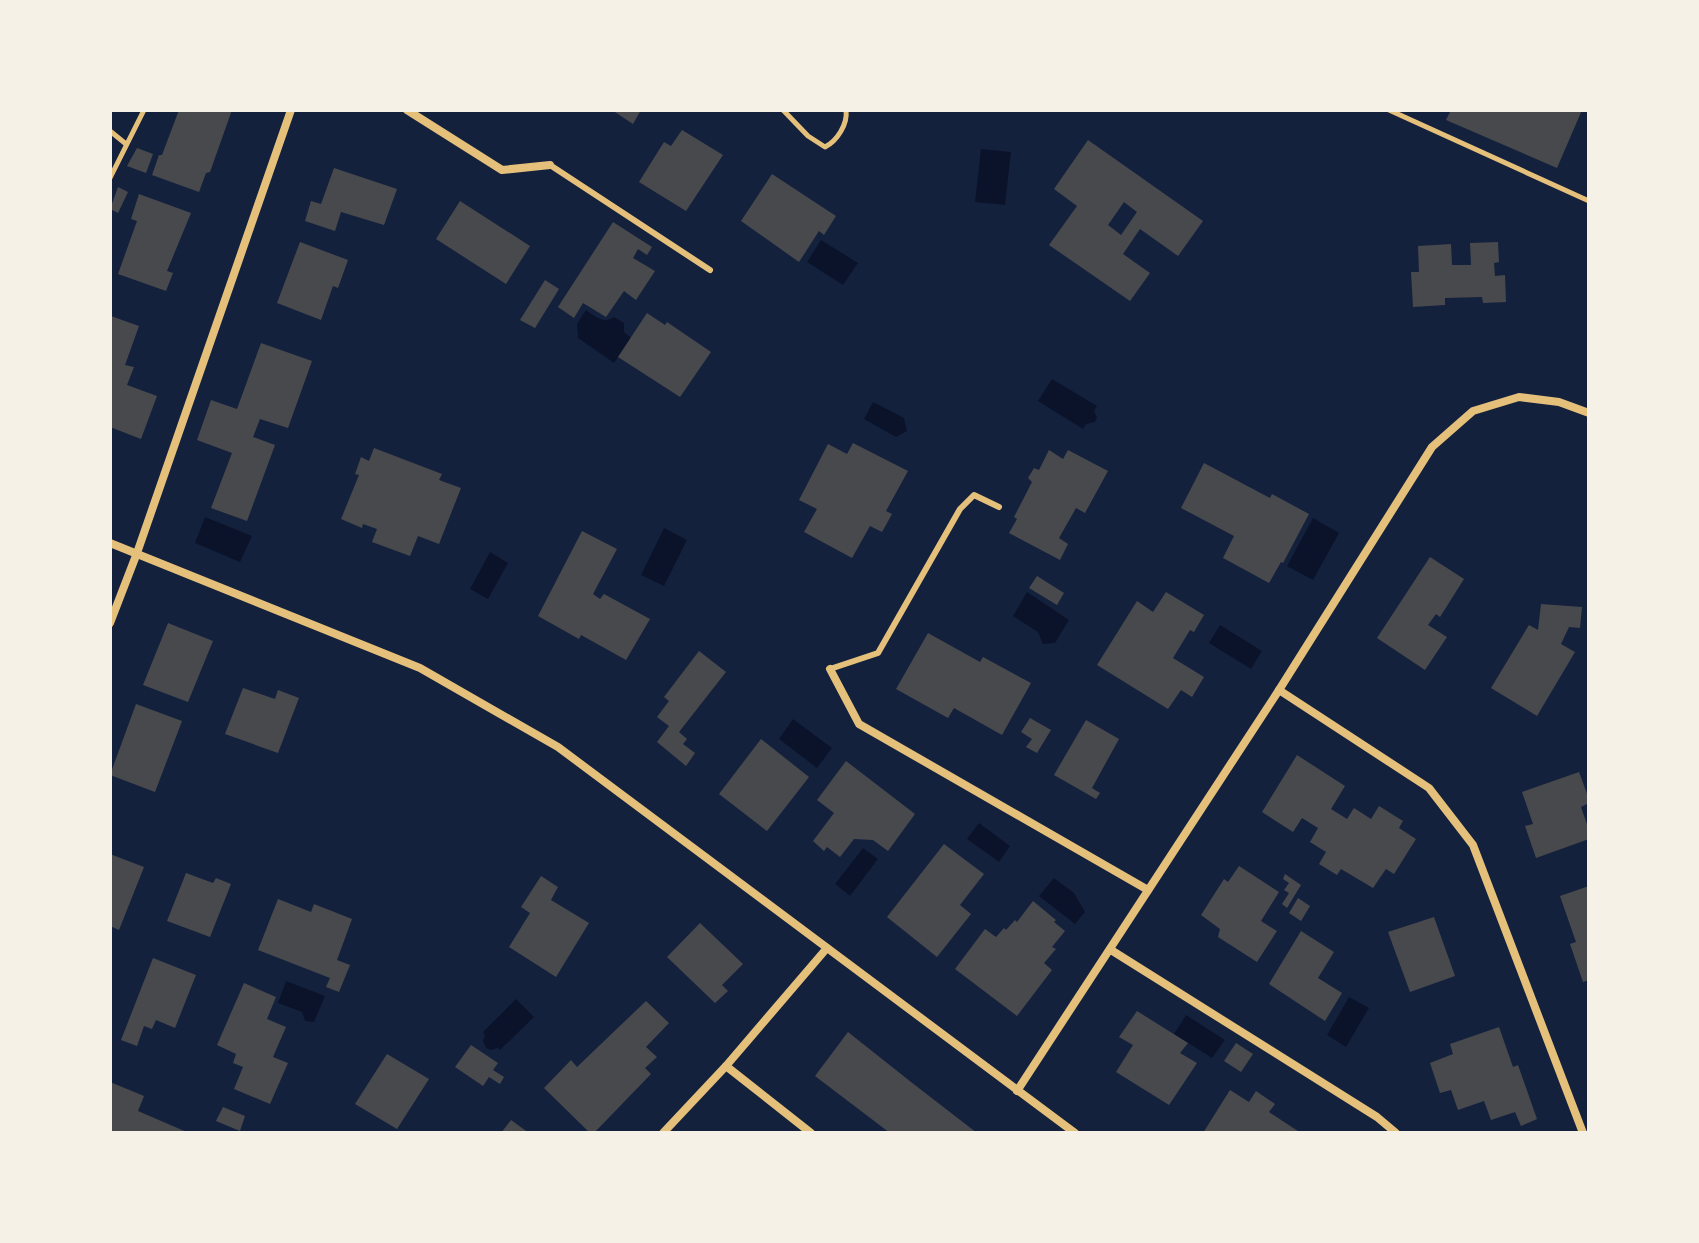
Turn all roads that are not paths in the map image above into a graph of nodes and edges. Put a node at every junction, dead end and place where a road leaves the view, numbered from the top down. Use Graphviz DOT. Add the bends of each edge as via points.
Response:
graph roads {
  1 [pos="291,110"];
  2 [pos="407,110"];
  3 [pos="550,165"];
  4 [pos="710,270"];
  5 [pos="1589,413"];
  6 [pos="999,507"];
  7 [pos="110,543"];
  8 [pos="137,553"];
  9 [pos="110,623"];
  10 [pos="830,669"];
  11 [pos="1279,690"];
  12 [pos="1148,890"];
  13 [pos="827,948"];
  14 [pos="1111,950"];
  15 [pos="726,1066"];
  16 [pos="1017,1091"];
  17 [pos="663,1133"];
  18 [pos="811,1133"];
  19 [pos="1075,1133"];
  20 [pos="1396,1133"];
  21 [pos="1583,1133"];
  1 -- 8 [label="street"];
  2 -- 3 [label="street" via="502,170"];
  3 -- 4 [label="lane"];
  5 -- 11 [label="street" via="1559,402 1519,397 1473,411 1432,447"];
  6 -- 10 [label="lane" via="974,495 960,509 878,653"];
  7 -- 8 [label="street"];
  8 -- 9 [label="street"];
  8 -- 13 [label="street" via="420,668 558,747"];
  10 -- 12 [label="street" via="859,724"];
  11 -- 12 [label="street"];
  11 -- 21 [label="street" via="1429,788 1473,845"];
  12 -- 14 [label="street"];
  13 -- 15 [label="street"];
  13 -- 16 [label="street"];
  14 -- 16 [label="street"];
  14 -- 20 [label="street"];
  15 -- 17 [label="street"];
  15 -- 18 [label="street"];
  16 -- 19 [label="street"];
}
